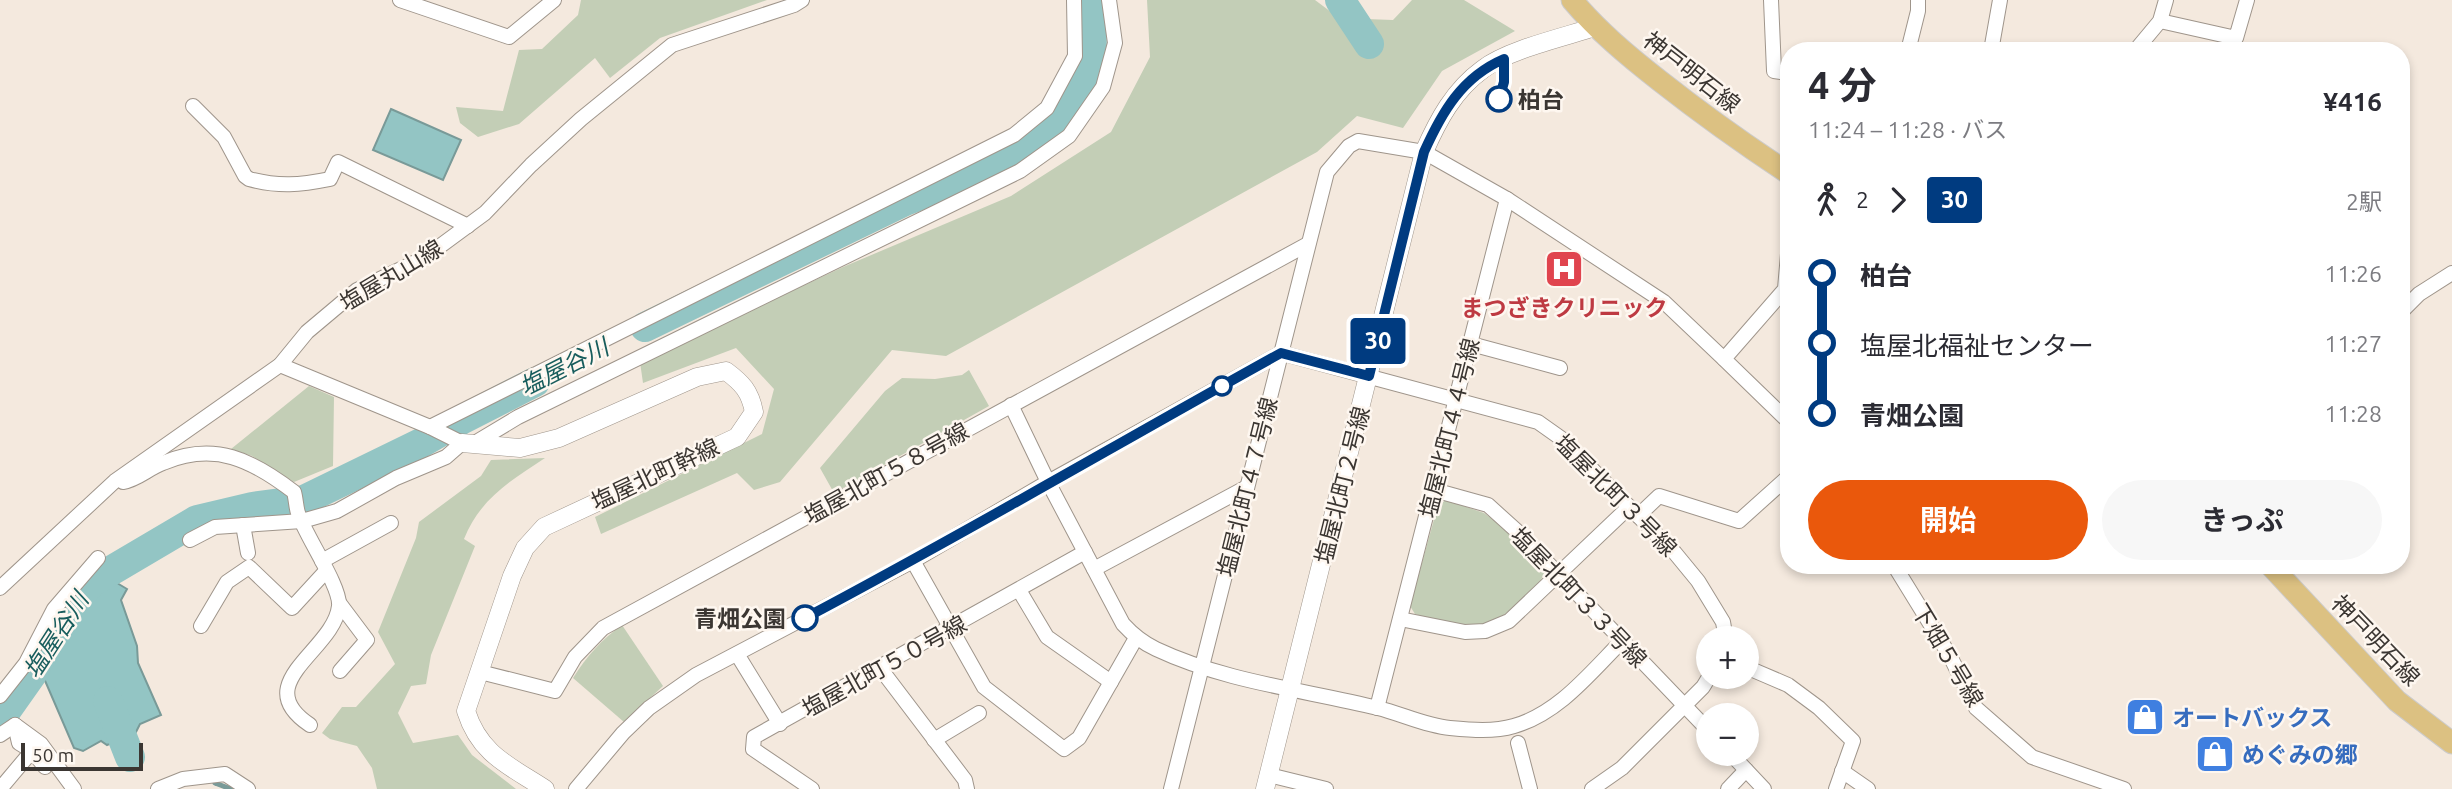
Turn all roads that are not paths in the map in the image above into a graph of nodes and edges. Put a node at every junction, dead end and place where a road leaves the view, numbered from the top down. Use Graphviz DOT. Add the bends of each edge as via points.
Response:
graph roads {
  1 [pos="400,0"];
  2 [pos="554,0"];
  3 [pos="802,0"];
  4 [pos="1074,0"];
  5 [pos="1109,0"];
  6 [pos="1572,0"];
  7 [pos="1771,0"];
  8 [pos="1918,0"];
  9 [pos="2000,0"];
  10 [pos="2165,0"];
  11 [pos="2247,0"];
  12 [pos="2160,21"];
  13 [pos="1594,27"];
  14 [pos="1910,42"];
  15 [pos="1993,42"];
  16 [pos="2142,42"];
  17 [pos="1780,72"];
  18 [pos="193,107"];
  19 [pos="1424,152"];
  20 [pos="1780,168"];
  21 [pos="1507,199"];
  22 [pos="468,226"];
  23 [pos="1308,244"];
  24 [pos="2452,273"];
  25 [pos="1780,295"];
  26 [pos="2410,303"];
  27 [pos="1471,344"];
  28 [pos="1281,353"];
  29 [pos="1724,359"];
  30 [pos="280,365"];
  31 [pos="1560,368"];
  32 [pos="1369,376"];
  33 [pos="1456,400"];
  34 [pos="1011,405"];
  35 [pos="1780,413"];
  36 [pos="430,427"];
  37 [pos="468,444"];
  38 [pos="115,481"];
  39 [pos="1048,482"];
  40 [pos="1780,484"];
  41 [pos="1247,487"];
  42 [pos="1434,490"];
  43 [pos="1634,511"];
  44 [pos="300,517"];
  45 [pos="391,523"];
  46 [pos="243,525"];
  47 [pos="190,540"];
  48 [pos="1085,552"];
  49 [pos="248,553"];
  50 [pos="98,558"];
  51 [pos="913,561"];
  52 [pos="324,566"];
  53 [pos="1094,569"];
  54 [pos="1558,574"];
  55 [pos="1900,574"];
  56 [pos="2278,574"];
  57 [pos="0,588"];
  58 [pos="1019,590"];
  59 [pos="340,604"];
  60 [pos="1401,619"];
  61 [pos="201,626"];
  62 [pos="1724,626"];
  63 [pos="950,629"];
  64 [pos="1136,638"];
  65 [pos="1622,641"];
  66 [pos="737,654"];
  67 [pos="1202,667"];
  68 [pos="880,668"];
  69 [pos="340,671"];
  70 [pos="480,673"];
  71 [pos="1759,673"];
  72 [pos="1111,682"];
  73 [pos="1701,689"];
  74 [pos="1290,690"];
  75 [pos="0,696"];
  76 [pos="1684,705"];
  77 [pos="1377,708"];
  78 [pos="979,713"];
  79 [pos="1696,718"];
  80 [pos="310,724"];
  81 [pos="780,724"];
  82 [pos="15,725"];
  83 [pos="0,735"];
  84 [pos="934,740"];
  85 [pos="1518,743"];
  86 [pos="2452,743"];
  87 [pos="32,751"];
  88 [pos="1743,766"];
  89 [pos="45,767"];
  90 [pos="1746,769"];
  91 [pos="1842,771"];
  92 [pos="1267,782"];
  93 [pos="0,789"];
  94 [pos="74,789"];
  95 [pos="158,789"];
  96 [pos="248,789"];
  97 [pos="545,789"];
  98 [pos="576,789"];
  99 [pos="812,789"];
  100 [pos="967,789"];
  101 [pos="1171,789"];
  102 [pos="1326,789"];
  103 [pos="1530,789"];
  104 [pos="1592,789"];
  105 [pos="1728,789"];
  106 [pos="1764,789"];
  107 [pos="1836,789"];
  108 [pos="1868,789"];
  109 [pos="2124,789"];
  1 -- 2 [label="street" via="509,37"];
  3 -- 22 [label="street, 塩屋丸山線" via="672,45 581,119"];
  4 -- 36 [label="street" via="1075,56 1047,108 1014,135"];
  5 -- 37 [label="street" via="1115,43 1103,87 1069,136 1020,171"];
  6 -- 13 [label="main road, 神戸明石線"];
  7 -- 17 [label="street" via="1773,71"];
  8 -- 14 [label="street"];
  9 -- 15 [label="street"];
  10 -- 12 [label="street"];
  11 -- 12 [label="street" via="2236,38"];
  12 -- 16 [label="street"];
  13 -- 19 [label="street, 塩屋北町２号線" via="1484,67 1449,105"];
  13 -- 20 [label="main road, 神戸明石線" via="1728,134"];
  18 -- 22 [label="street" via="224,137 244,176 250,179 287,186 313,183 330,179 338,162"];
  19 -- 21 [label="street"];
  19 -- 23 [label="street, 塩屋北町４７号線" via="1359,141 1349,146 1327,172"];
  19 -- 32 [label="street, 塩屋北町２号線"];
  21 -- 27 [label="street, 塩屋北町４４号線"];
  21 -- 29 [label="street" via="1664,302"];
  22 -- 30 [label="street, 塩屋丸山線" via="424,258 357,290 307,332"];
  23 -- 28 [label="street, 塩屋北町４７号線"];
  23 -- 34 [label="street, 塩屋北町５８号線"];
  24 -- 26 [label="street"];
  25 -- 29 [label="street"];
  27 -- 31 [label="street"];
  27 -- 33 [label="street, 塩屋北町４４号線"];
  28 -- 32 [label="street, 塩屋北町３号線"];
  28 -- 39 [label="street"];
  28 -- 41 [label="street, 塩屋北町４７号線"];
  29 -- 35 [label="street"];
  30 -- 36 [label="street, 塩屋北町幹線"];
  30 -- 38 [label="street, 塩屋丸山線"];
  32 -- 33 [label="street, 塩屋北町３号線"];
  32 -- 74 [label="street, 塩屋北町２号線"];
  33 -- 42 [label="street, 塩屋北町４４号線"];
  33 -- 43 [label="street, 塩屋北町３号線" via="1538,422 1562,439"];
  34 -- 39 [label="street"];
  34 -- 70 [label="street, 塩屋北町５８号線" via="603,628 575,657 555,691"];
  36 -- 37 [label="street, 塩屋北町幹線"];
  37 -- 44 [label="street" via="337,511"];
  37 -- 70 [label="street, 塩屋北町幹線" via="520,448 559,438 697,377 726,372 745,385 754,412 737,437 544,527 524,548"];
  38 -- 44 [label="street" via="126,482 163,463 201,452 242,459 294,492"];
  38 -- 57 [label="street, 塩屋丸山線"];
  39 -- 48 [label="street"];
  39 -- 51 [label="street"];
  40 -- 43 [label="street" via="1739,521 1659,496"];
  41 -- 53 [label="street"];
  41 -- 67 [label="street, 塩屋北町４７号線"];
  42 -- 54 [label="street, 塩屋北町３３号線" via="1488,505"];
  42 -- 60 [label="street, 塩屋北町４４号線"];
  43 -- 54 [label="street"];
  43 -- 62 [label="street, 塩屋北町３号線" via="1698,581"];
  44 -- 46 [label="street"];
  44 -- 52 [label="street"];
  45 -- 52 [label="street"];
  46 -- 47 [label="street" via="215,527"];
  46 -- 49 [label="street"];
  48 -- 53 [label="street"];
  48 -- 58 [label="street, 塩屋北町５０号線"];
  50 -- 75 [label="street" via="54,609 26,663"];
  51 -- 63 [label="street"];
  51 -- 66 [label="street"];
  52 -- 59 [label="street"];
  52 -- 61 [label="street" via="292,608 249,567 228,582"];
  53 -- 64 [label="street" via="1123,624"];
  54 -- 60 [label="street" via="1509,621 1485,631 1465,632"];
  54 -- 65 [label="street, 塩屋北町３３号線"];
  55 -- 109 [label="street, 下畑５号線" via="1976,708 2032,757"];
  56 -- 86 [label="main road, 神戸明石線" via="2397,701"];
  58 -- 63 [label="street, 塩屋北町５０号線"];
  58 -- 72 [label="street" via="1047,636"];
  59 -- 69 [label="street" via="367,640"];
  59 -- 80 [label="street" via="332,628 288,679 294,714"];
  60 -- 77 [label="street, 塩屋北町４４号線"];
  63 -- 68 [label="street, 塩屋北町５０号線"];
  63 -- 72 [label="street" via="984,687 1064,749 1079,738"];
  64 -- 67 [label="street"];
  64 -- 72 [label="street"];
  65 -- 76 [label="street, 塩屋北町３３号線"];
  65 -- 77 [label="street" via="1559,702 1512,726 1447,728"];
  66 -- 81 [label="street"];
  66 -- 98 [label="street" via="696,675 649,708"];
  67 -- 74 [label="street"];
  67 -- 101 [label="street, 塩屋北町４７号線"];
  68 -- 81 [label="street, 塩屋北町５０号線"];
  68 -- 84 [label="street"];
  70 -- 97 [label="street, 塩屋北町幹線" via="466,712 472,731 489,752"];
  71 -- 91 [label="street" via="1788,685 1853,741"];
  73 -- 76 [label="street"];
  74 -- 77 [label="street"];
  74 -- 92 [label="street, 塩屋北町２号線"];
  76 -- 79 [label="street, 塩屋北町３３号線"];
  76 -- 104 [label="street" via="1622,768"];
  78 -- 84 [label="street"];
  81 -- 99 [label="street, 塩屋北町５０号線" via="754,737 753,749"];
  82 -- 83 [label="street"];
  82 -- 87 [label="street" via="19,743"];
  82 -- 94 [label="street" via="41,744"];
  84 -- 100 [label="street"];
  85 -- 103 [label="street"];
  87 -- 89 [label="street"];
  87 -- 93 [label="street"];
  88 -- 90 [label="street"];
  90 -- 105 [label="street"];
  90 -- 106 [label="street"];
  91 -- 107 [label="street"];
  91 -- 108 [label="street"];
  92 -- 102 [label="street"];
  95 -- 96 [label="street" via="183,779 225,774"];
}
